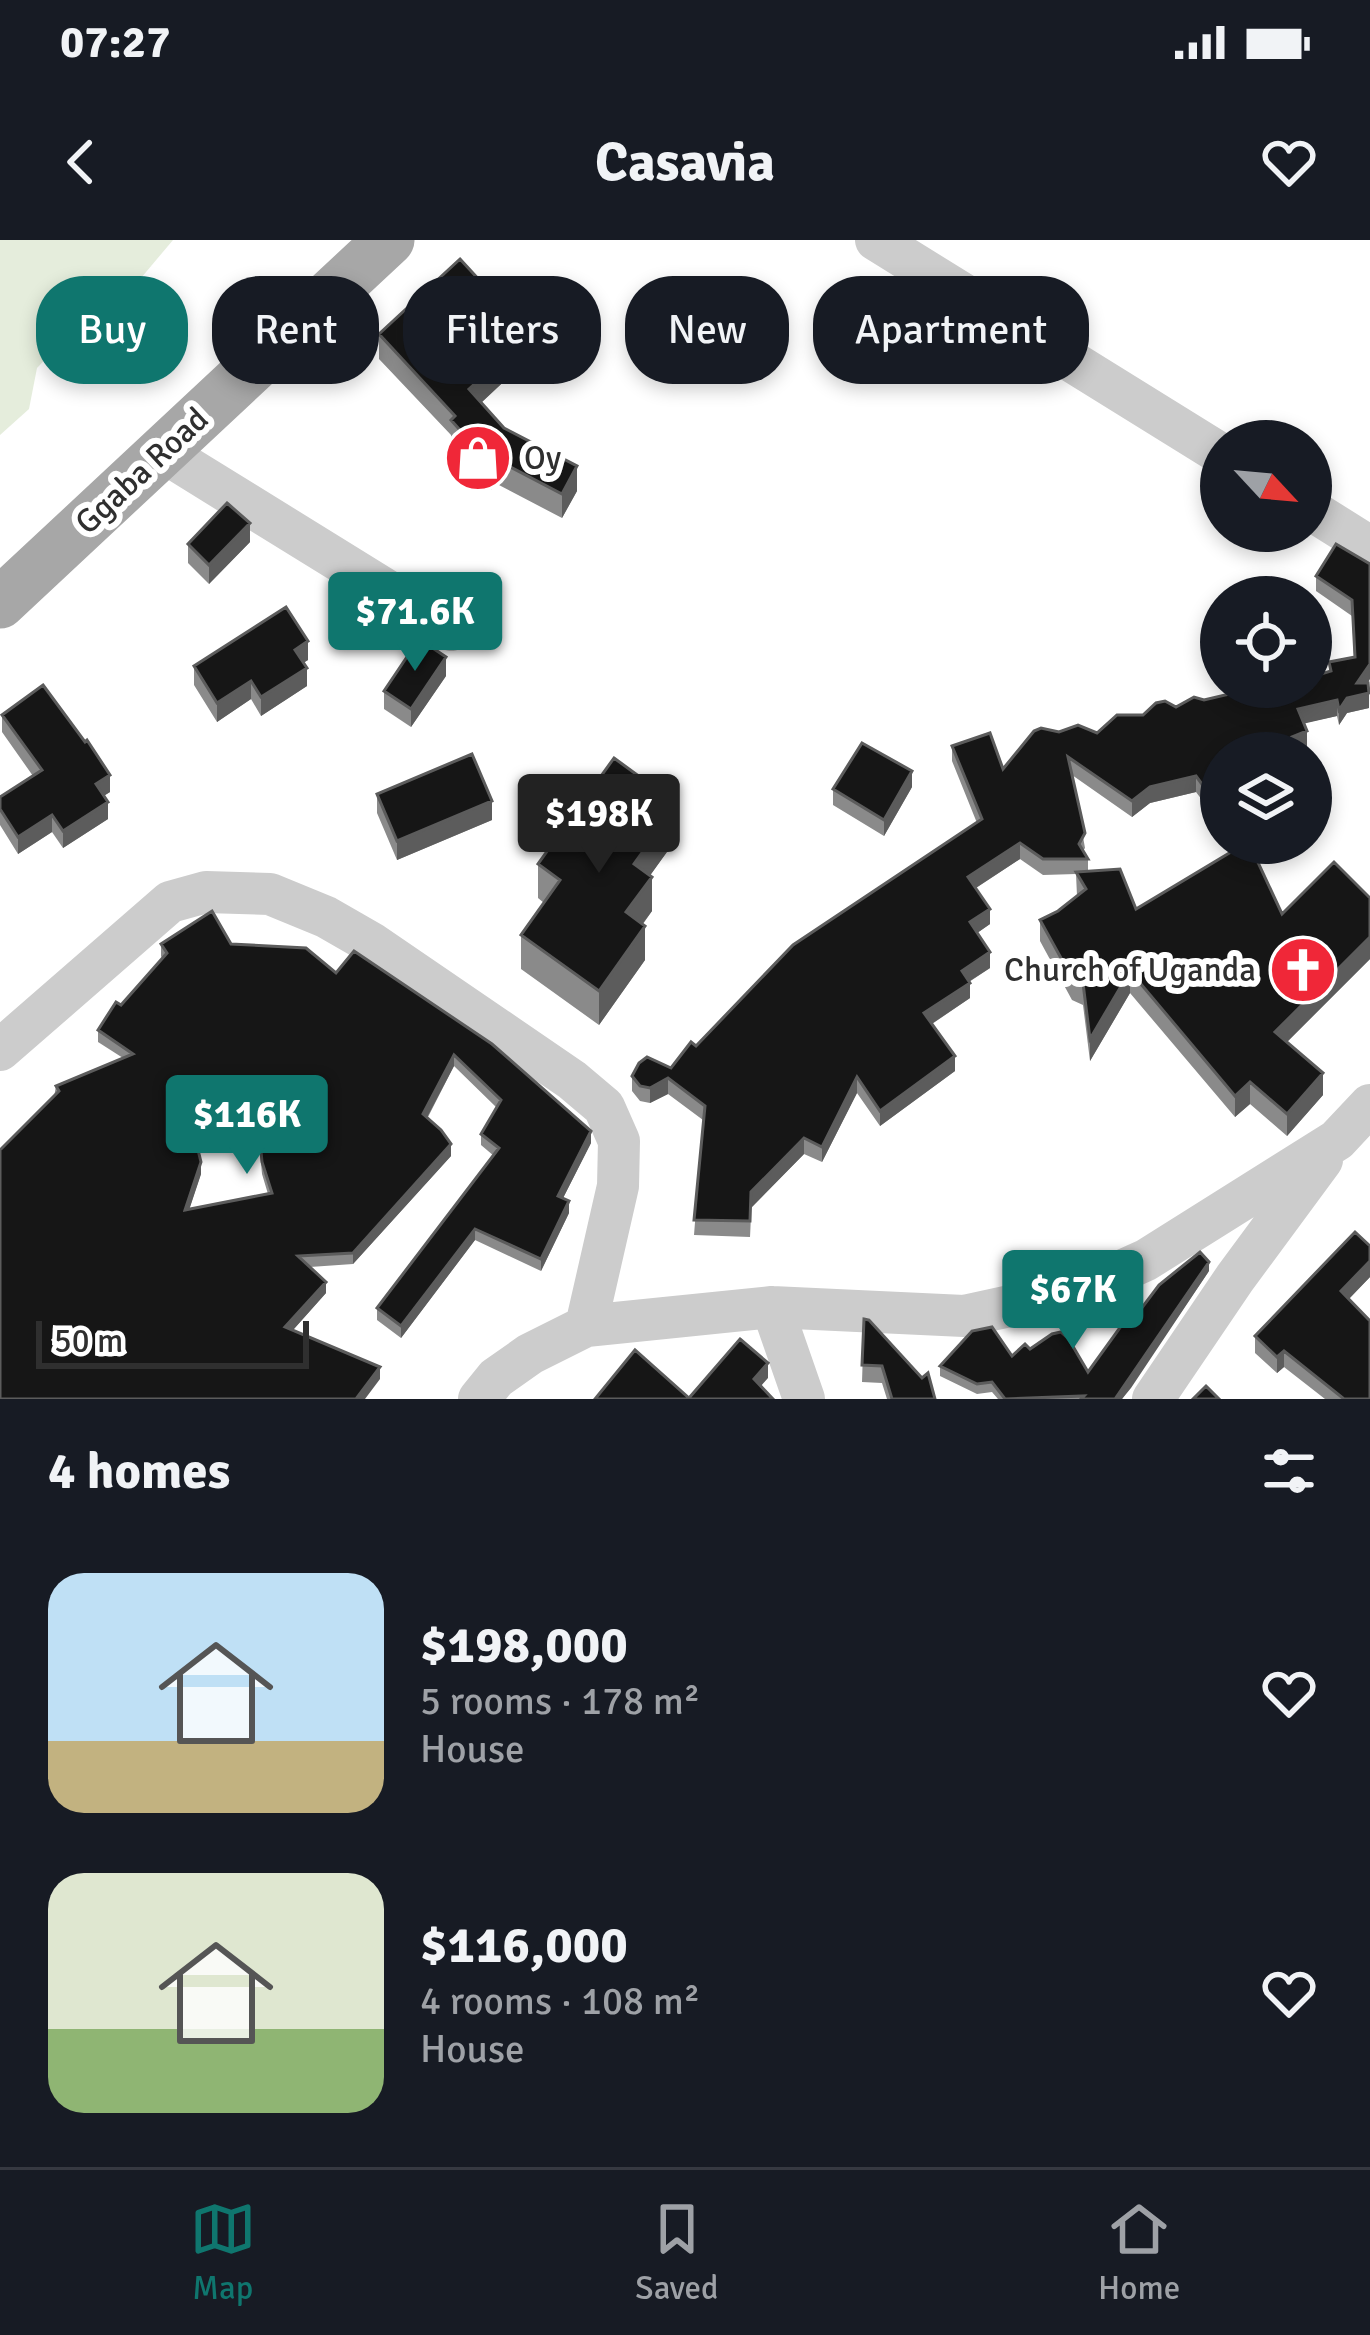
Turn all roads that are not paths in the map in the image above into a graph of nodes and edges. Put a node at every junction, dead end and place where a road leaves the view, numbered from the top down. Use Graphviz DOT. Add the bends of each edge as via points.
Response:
graph roads {
  1 [pos="389,240"];
  2 [pos="876,240"];
  3 [pos="1200,441"];
  4 [pos="163,452"];
  5 [pos="1332,524"];
  6 [pos="1370,548"];
  7 [pos="0,603"];
  8 [pos="451,629"];
  9 [pos="0,1050"];
  10 [pos="1370,1105"];
  11 [pos="1337,1140"];
  12 [pos="772,1306"];
  13 [pos="586,1326"];
  14 [pos="479,1399"];
  15 [pos="804,1399"];
  16 [pos="1154,1399"];
  1 -- 4 [label="main road, Ggaba Road"];
  2 -- 3 [label="street"];
  4 -- 7 [label="main road, Ggaba Road"];
  4 -- 8 [label="street"];
  5 -- 6 [label="street"];
  9 -- 13 [label="street" via="170,902 206,892 270,894 326,917 604,1107 620,1141 618,1186"];
  10 -- 11 [label="street"];
  11 -- 12 [label="street" via="1146,1259 1024,1304 964,1316"];
  11 -- 16 [label="street"];
  12 -- 13 [label="street"];
  12 -- 15 [label="street"];
  13 -- 14 [label="street" via="530,1354"];
}
